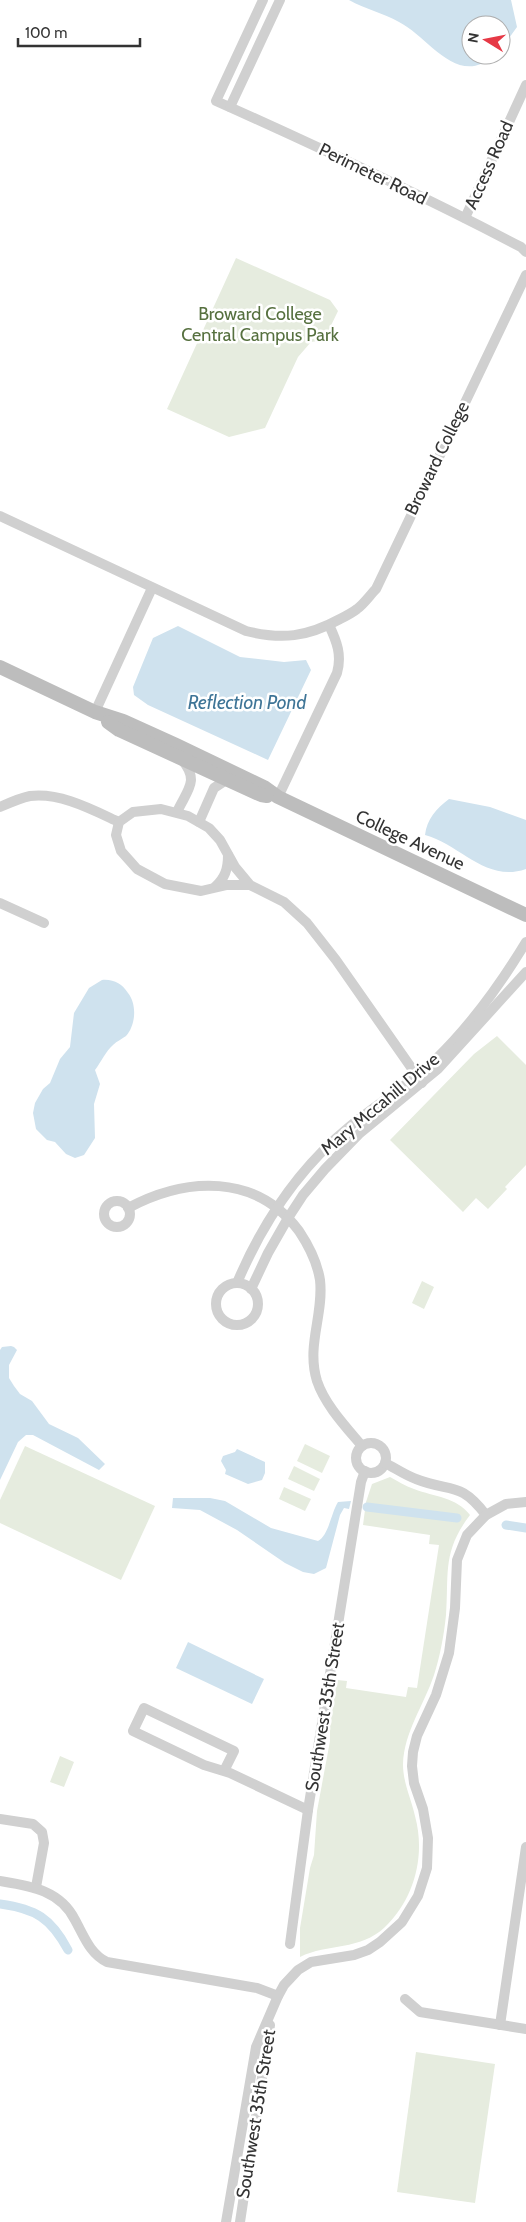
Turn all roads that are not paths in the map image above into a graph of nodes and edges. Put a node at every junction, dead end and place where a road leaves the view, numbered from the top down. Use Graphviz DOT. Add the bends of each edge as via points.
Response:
graph roads {
  1 [pos="263,0"];
  2 [pos="280,0"];
  3 [pos="526,85"];
  4 [pos="230,107"];
  5 [pos="465,218"];
  6 [pos="526,252"];
  7 [pos="526,275"];
  8 [pos="0,516"];
  9 [pos="152,588"];
  10 [pos="329,625"];
  11 [pos="0,667"];
  12 [pos="95,712"];
  13 [pos="181,759"];
  14 [pos="226,780"];
  15 [pos="278,797"];
  16 [pos="0,807"];
  17 [pos="178,812"];
  18 [pos="119,822"];
  19 [pos="199,822"];
  20 [pos="228,854"];
  21 [pos="250,885"];
  22 [pos="215,887"];
  23 [pos="0,903"];
  24 [pos="526,915"];
  25 [pos="44,923"];
  26 [pos="526,942"];
  27 [pos="526,972"];
  28 [pos="502,982"];
  29 [pos="511,990"];
  30 [pos="419,1080"];
  31 [pos="128,1208"];
  32 [pos="277,1208"];
  33 [pos="288,1218"];
  34 [pos="237,1283"];
  35 [pos="251,1289"];
  36 [pos="362,1446"];
  37 [pos="385,1463"];
  38 [pos="365,1471"];
  39 [pos="526,1502"];
  40 [pos="486,1515"];
  41 [pos="224,1770"];
  42 [pos="308,1810"];
  43 [pos="0,1818"];
  44 [pos="526,1847"];
  45 [pos="0,1881"];
  46 [pos="36,1887"];
  47 [pos="290,1944"];
  48 [pos="278,1996"];
  49 [pos="405,1999"];
  50 [pos="273,2007"];
  51 [pos="500,2025"];
  52 [pos="526,2029"];
  53 [pos="226,2222"];
  54 [pos="240,2222"];
  1 -- 4 [label="street, Perimeter Road" via="216,101"];
  2 -- 4 [label="street"];
  3 -- 5 [label="street, Access Road"];
  4 -- 5 [label="street, Perimeter Road"];
  5 -- 6 [label="street, Perimeter Road"];
  7 -- 10 [label="street, Broward College" via="376,589 357,609"];
  8 -- 9 [label="street, Broward College"];
  9 -- 10 [label="street, Broward College" via="260,635 305,634"];
  9 -- 12 [label="street"];
  10 -- 15 [label="street" via="339,650 337,673"];
  11 -- 12 [label="street, College Avenue"];
  12 -- 13 [label="street, College Avenue" via="119,730"];
  12 -- 15 [label="street, College Avenue" via="176,745 264,786"];
  13 -- 14 [label="street, College Avenue"];
  13 -- 17 [label="street" via="190,769 192,779"];
  14 -- 15 [label="street, College Avenue" via="260,795"];
  14 -- 19 [label="street" via="214,788"];
  15 -- 24 [label="street, College Avenue"];
  16 -- 18 [label="street" via="30,796 55,798 81,805"];
  17 -- 18 [label="street" via="160,809 133,812"];
  17 -- 19 [label="street"];
  18 -- 22 [label="street" via="116,835 121,851 137,869 165,884 188,890"];
  19 -- 20 [label="street" via="216,835"];
  20 -- 21 [label="street"];
  20 -- 22 [label="street" via="226,872"];
  21 -- 22 [label="street"];
  21 -- 30 [label="street" via="284,902 307,923"];
  23 -- 25 [label="street"];
  26 -- 28 [label="street, Mary Mccahill Drive"];
  27 -- 29 [label="street, Mary Mccahill Drive"];
  28 -- 29 [label="street"];
  28 -- 30 [label="street, Mary Mccahill Drive" via="459,1037"];
  29 -- 30 [label="street, Mary Mccahill Drive" via="444,1062"];
  30 -- 32 [label="street, Mary Mccahill Drive" via="335,1139 300,1176"];
  30 -- 33 [label="street, Mary Mccahill Drive" via="352,1140 303,1195"];
  31 -- 32 [label="street" via="174,1189 214,1185 242,1190"];
  32 -- 33 [label="street"];
  32 -- 34 [label="street, Mary Mccahill Drive"];
  33 -- 35 [label="street, Mary Mccahill Drive"];
  33 -- 36 [label="street" via="312,1252 319,1274 320,1306 312,1348 317,1380 332,1408"];
  34 -- 35 [label="street"];
  34 -- 35 [label="street" via="220,1291 216,1303 219,1315 229,1323 242,1324 256,1312 257,1300"];
  36 -- 37 [label="street" via="371,1443 380,1446 385,1454"];
  36 -- 38 [label="street" via="356,1460"];
  37 -- 38 [label="street" via="374,1472"];
  37 -- 40 [label="street" via="415,1479 461,1490"];
  38 -- 42 [label="street, Southwest 35th Street"];
  39 -- 40 [label="street, Southwest 35th Street" via="506,1504"];
  40 -- 48 [label="street, Southwest 35th Street" via="461,1546 449,1653 413,1752 414,1783 423,1808 428,1838 427,1868 418,1896 402,1922 380,1942 354,1955 311,1962 298,1970"];
  41 -- 41 [label="street" via="234,1751 144,1708 133,1730 204,1765"];
  41 -- 42 [label="street"];
  42 -- 47 [label="street, Southwest 35th Street"];
  43 -- 46 [label="street" via="33,1824 42,1832 44,1843"];
  44 -- 51 [label="street"];
  45 -- 46 [label="street"];
  46 -- 48 [label="street" via="66,1907 90,1948 107,1962 256,1988"];
  48 -- 50 [label="street, Southwest 35th Street"];
  49 -- 51 [label="street" via="420,2012"];
  50 -- 53 [label="street, Southwest 35th Street" via="256,2046"];
  50 -- 54 [label="street, Southwest 35th Street"];
  51 -- 52 [label="street"];
}
